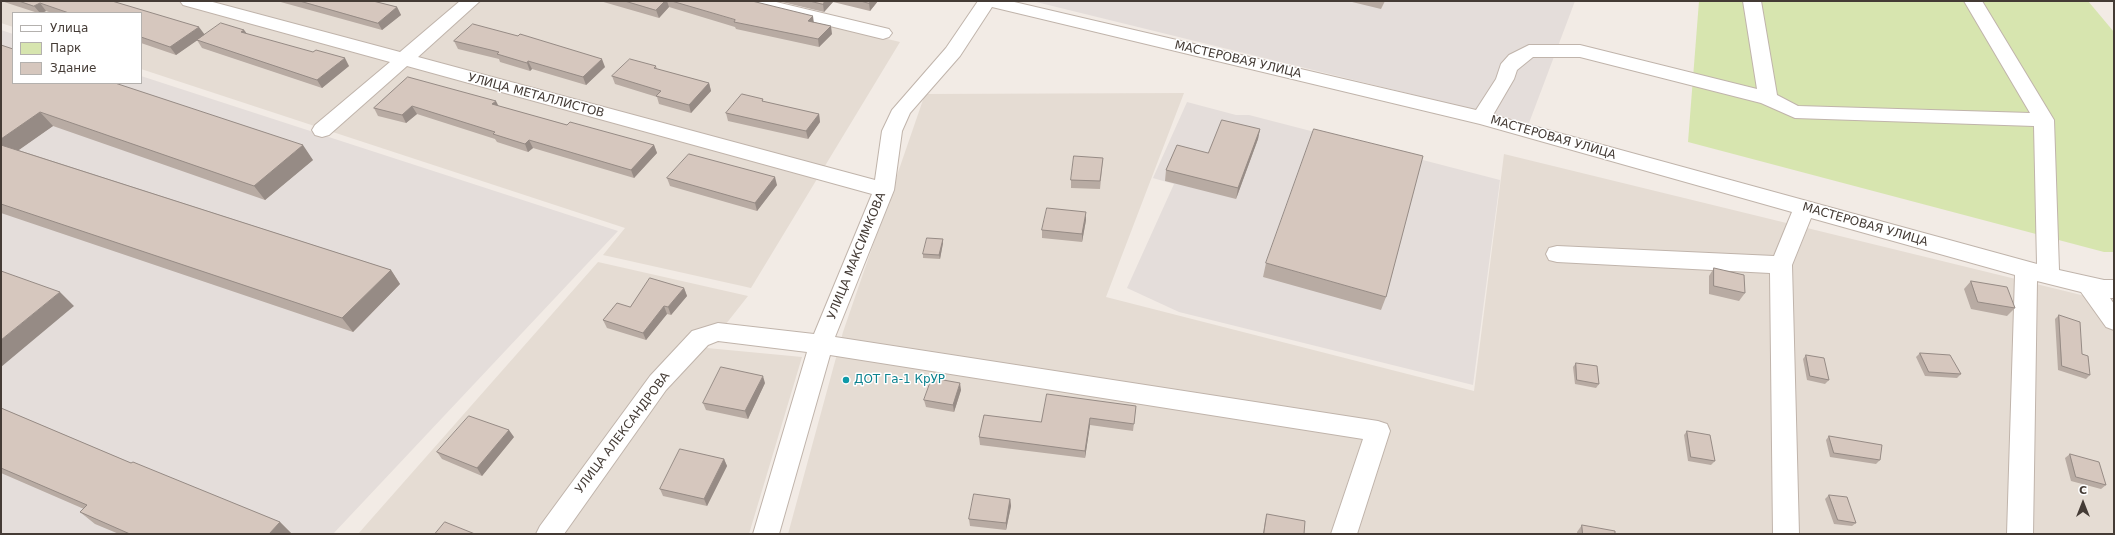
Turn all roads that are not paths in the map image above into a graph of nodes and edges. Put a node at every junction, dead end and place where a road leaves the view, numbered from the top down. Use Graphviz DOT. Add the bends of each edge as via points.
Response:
graph roads {
  1 [pos="189,1"];
  2 [pos="471,1"];
  3 [pos="750,1"];
  4 [pos="987,1"];
  5 [pos="1752,1"];
  6 [pos="1973,1"];
  7 [pos="884,33"];
  8 [pos="401,60"];
  9 [pos="1768,98"];
  10 [pos="1481,118"];
  11 [pos="2044,120"];
  12 [pos="322,130"];
  13 [pos="884,190"];
  14 [pos="1804,208"];
  15 [pos="1557,254"];
  16 [pos="1781,265"];
  17 [pos="2037,273"];
  18 [pos="2089,286"];
  19 [pos="2114,290"];
  20 [pos="2114,321"];
  21 [pos="821,344"];
  22 [pos="549,534"];
  23 [pos="766,534"];
  24 [pos="1344,534"];
  25 [pos="1786,534"];
  26 [pos="2020,534"];
  1 -- 8 [label="street, УЛИЦА МЕТАЛЛИСТОВ"];
  2 -- 8 [label="street"];
  3 -- 7 [label="street"];
  4 -- 10 [label="street, МАСТЕРОВАЯ УЛИЦА"];
  4 -- 13 [label="street, УЛИЦА МАКСИМКОВА" via="953,52 902,110 892,131"];
  5 -- 9 [label="street"];
  6 -- 11 [label="street"];
  8 -- 12 [label="street"];
  8 -- 13 [label="street, УЛИЦА МЕТАЛЛИСТОВ"];
  9 -- 10 [label="street" via="1689,76 1580,52 1529,51 1508,68 1505,79"];
  9 -- 11 [label="street" via="1795,112"];
  10 -- 14 [label="street, МАСТЕРОВАЯ УЛИЦА"];
  11 -- 17 [label="street"];
  13 -- 21 [label="street, УЛИЦА МАКСИМКОВА"];
  14 -- 16 [label="street"];
  14 -- 17 [label="street, МАСТЕРОВАЯ УЛИЦА"];
  15 -- 16 [label="street"];
  16 -- 25 [label="street"];
  17 -- 18 [label="street, МАСТЕРОВАЯ УЛИЦА"];
  17 -- 26 [label="street"];
  18 -- 19 [label="street, МАСТЕРОВАЯ УЛИЦА"];
  18 -- 20 [label="street"];
  21 -- 22 [label="street, УЛИЦА АЛЕКСАНДРОВА" via="718,332 700,338 658,383"];
  21 -- 23 [label="street, УЛИЦА МАКСИМКОВА"];
  21 -- 24 [label="street, УЛИЦА АЛЕКСАНДРОВА" via="1378,432"];
}
